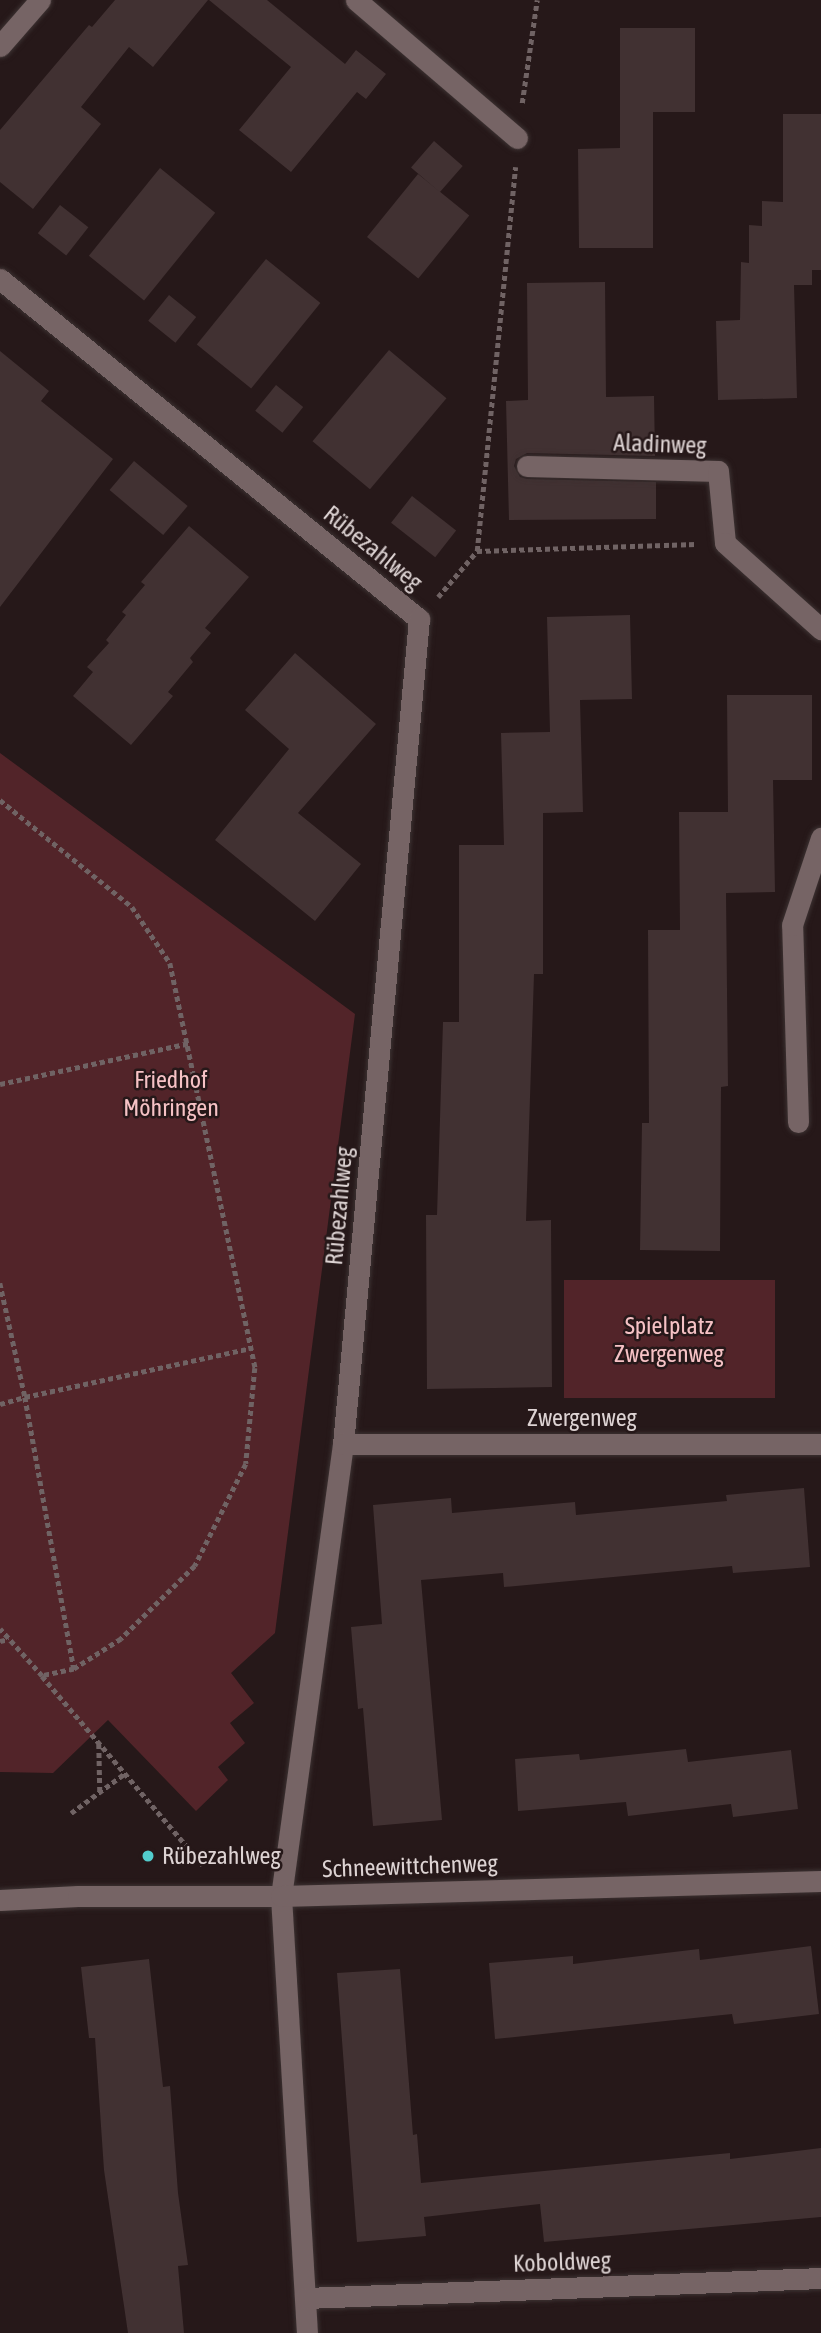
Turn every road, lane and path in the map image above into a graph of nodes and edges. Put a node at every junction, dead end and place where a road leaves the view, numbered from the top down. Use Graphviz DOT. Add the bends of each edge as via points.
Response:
graph roads {
  1 [pos="40,0"];
  2 [pos="356,0"];
  3 [pos="537,0"];
  4 [pos="0,46"];
  5 [pos="517,138"];
  6 [pos="0,279"];
  7 [pos="527,466"];
  8 [pos="724,543"];
  9 [pos="477,551"];
  10 [pos="419,619"];
  11 [pos="821,629"];
  12 [pos="0,800"];
  13 [pos="821,838"];
  14 [pos="189,1043"];
  15 [pos="0,1084"];
  16 [pos="798,1122"];
  17 [pos="0,1283"];
  18 [pos="251,1348"];
  19 [pos="25,1397"];
  20 [pos="0,1404"];
  21 [pos="344,1444"];
  22 [pos="821,1444"];
  23 [pos="0,1629"];
  24 [pos="9,1639"];
  25 [pos="0,1641"];
  26 [pos="74,1669"];
  27 [pos="42,1676"];
  28 [pos="99,1743"];
  29 [pos="124,1774"];
  30 [pos="100,1792"];
  31 [pos="71,1813"];
  32 [pos="821,1881"];
  33 [pos="230,1896"];
  34 [pos="281,1896"];
  35 [pos="0,1900"];
  36 [pos="821,2278"];
  37 [pos="306,2298"];
  38 [pos="307,2333"];
  1 -- 4 [label="street"];
  2 -- 5 [label="street"];
  3 -- 5 [label="path"];
  5 -- 9 [label="path"];
  6 -- 10 [label="street, Rübezahlweg"];
  7 -- 8 [label="street, Aladinweg" via="718,471"];
  8 -- 9 [label="path"];
  8 -- 11 [label="street"];
  9 -- 10 [label="path"];
  10 -- 21 [label="street, Rübezahlweg"];
  12 -- 14 [label="path" via="132,907 170,963"];
  13 -- 16 [label="street" via="792,925"];
  14 -- 15 [label="path"];
  14 -- 18 [label="path"];
  17 -- 19 [label="path"];
  18 -- 19 [label="path"];
  18 -- 26 [label="path" via="255,1368 246,1464 195,1566 121,1639"];
  19 -- 20 [label="path"];
  19 -- 26 [label="path"];
  21 -- 22 [label="street, Zwergenweg"];
  21 -- 34 [label="street, Rübezahlweg"];
  23 -- 24 [label="path"];
  24 -- 25 [label="path"];
  24 -- 27 [label="path"];
  26 -- 27 [label="path"];
  27 -- 28 [label="path"];
  28 -- 29 [label="path"];
  28 -- 30 [label="path"];
  29 -- 30 [label="path"];
  29 -- 33 [label="path"];
  30 -- 31 [label="path"];
  32 -- 34 [label="street, Schneewittchenweg"];
  33 -- 34 [label="street, Schneewittchenweg"];
  33 -- 35 [label="street, Schneewittchenweg"];
  34 -- 37 [label="street, Rübezahlweg"];
  36 -- 37 [label="street, Koboldweg"];
  37 -- 38 [label="street, Rübezahlweg"];
}
